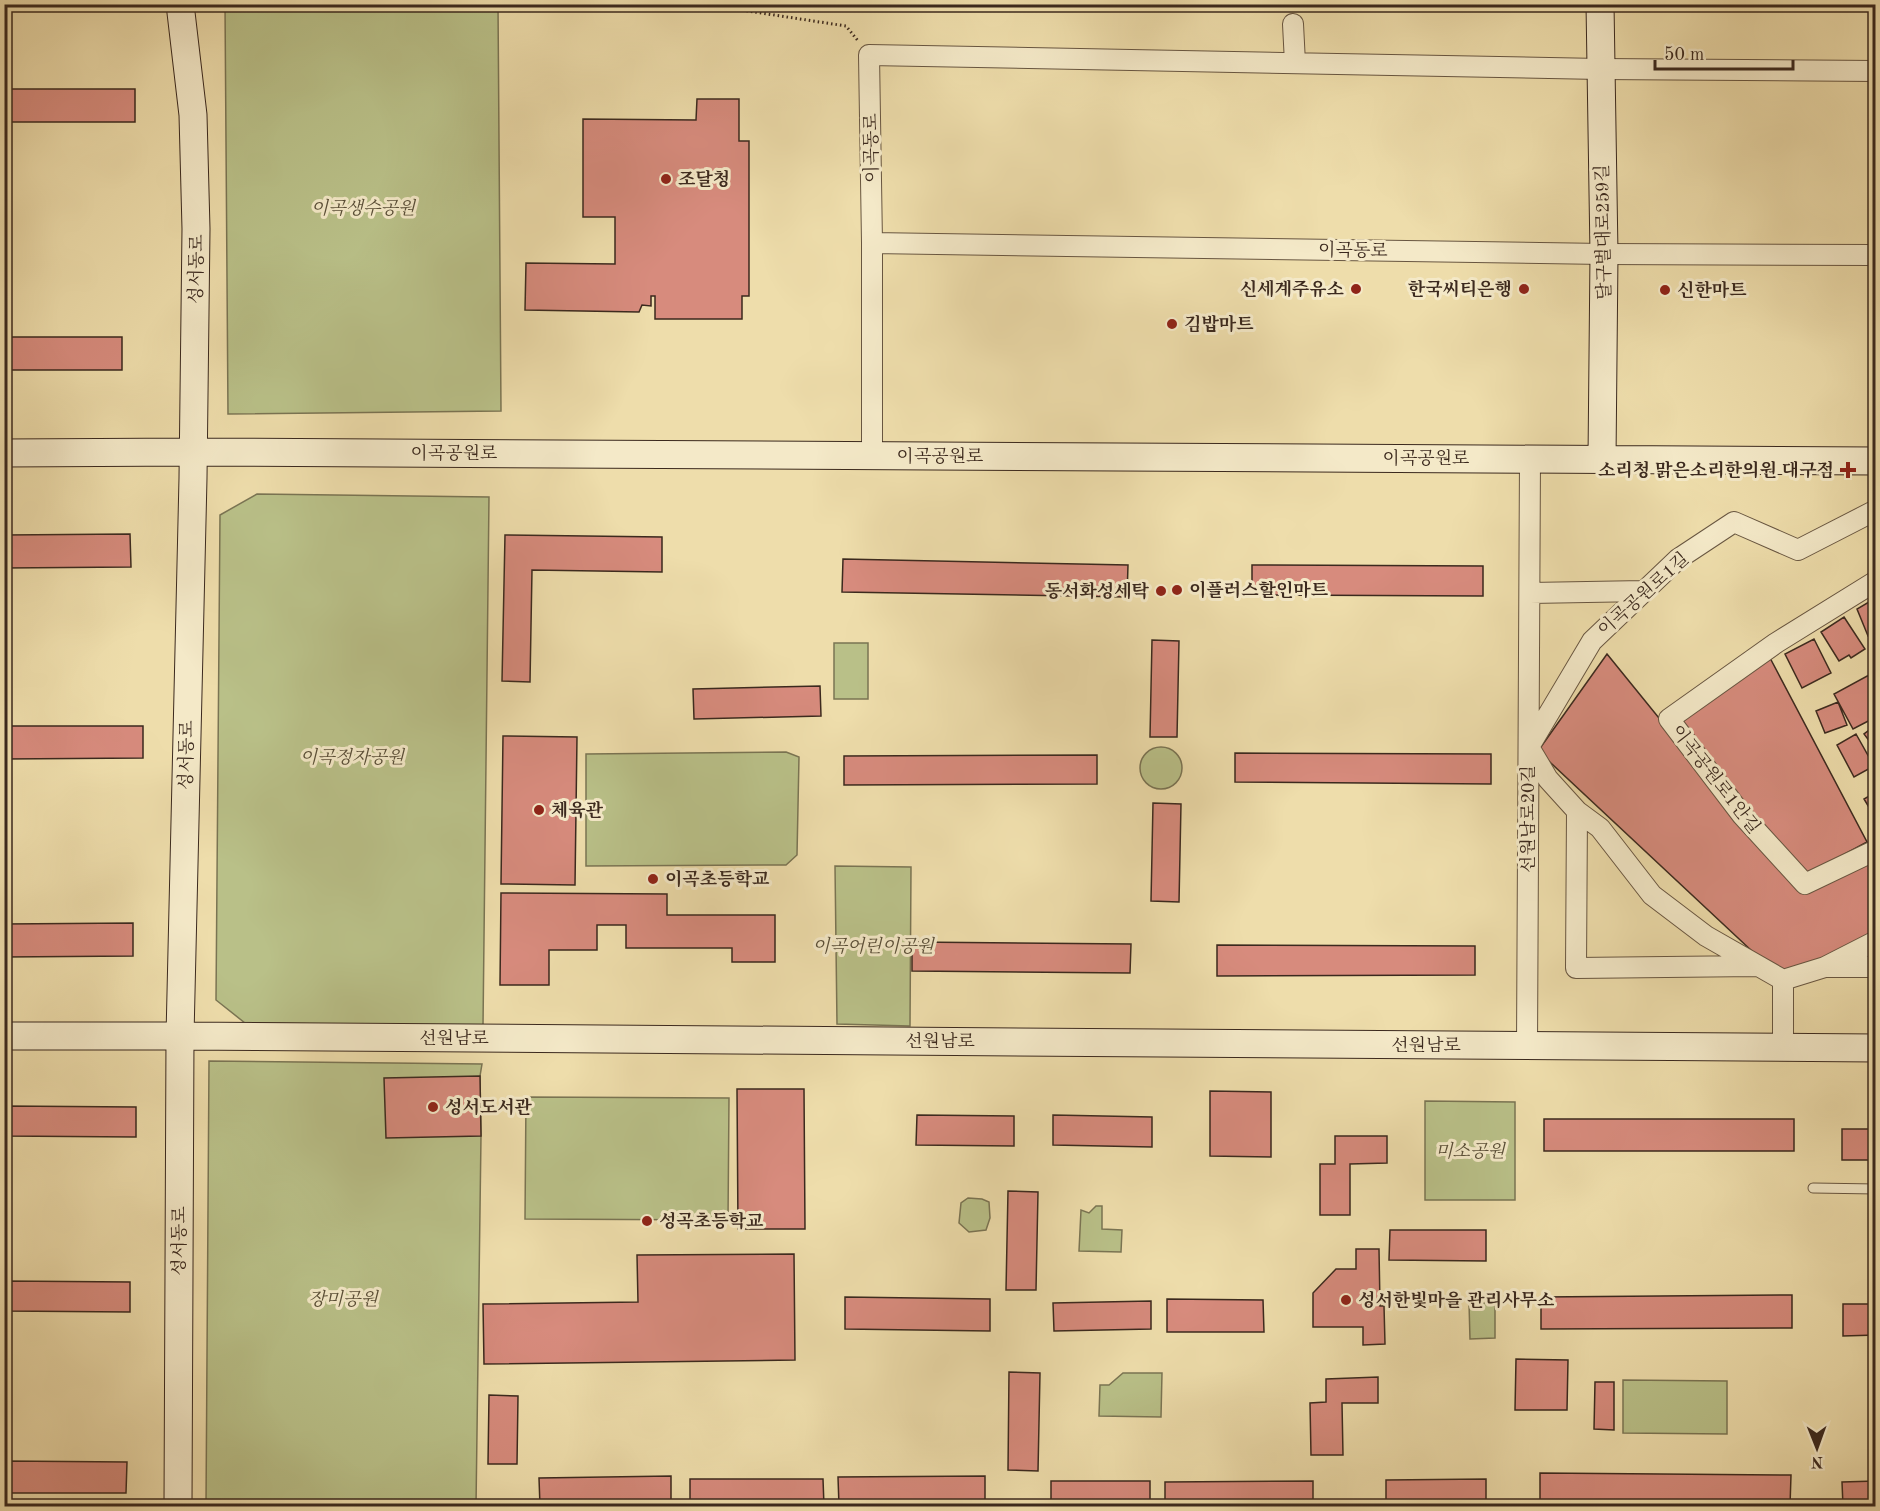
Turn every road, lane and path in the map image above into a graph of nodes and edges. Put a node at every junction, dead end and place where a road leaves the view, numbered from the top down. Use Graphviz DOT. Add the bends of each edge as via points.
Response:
graph roads {
  1 [pos="180,4"];
  2 [pos="702,4"];
  3 [pos="1600,4"];
  4 [pos="1293,24"];
  5 [pos="869,55"];
  6 [pos="1295,63"];
  7 [pos="1600,69"];
  8 [pos="1875,70"];
  9 [pos="872,243"];
  10 [pos="1604,254"];
  11 [pos="1875,255"];
  12 [pos="193,452"];
  13 [pos="4,453"];
  14 [pos="872,455"];
  15 [pos="1530,459"];
  16 [pos="1602,459"];
  17 [pos="1875,460"];
  18 [pos="1875,510"];
  19 [pos="1875,581"];
  20 [pos="1644,591"];
  21 [pos="1530,593"];
  22 [pos="1529,747"];
  23 [pos="1577,811"];
  24 [pos="1875,850"];
  25 [pos="1875,941"];
  26 [pos="1759,966"];
  27 [pos="1825,967"];
  28 [pos="1875,967"];
  29 [pos="1783,980"];
  30 [pos="4,1036"];
  31 [pos="180,1036"];
  32 [pos="1527,1046"];
  33 [pos="1783,1048"];
  34 [pos="1875,1048"];
  35 [pos="1813,1188"];
  36 [pos="1875,1189"];
  37 [pos="178,1506"];
  1 -- 12 [label="main road, 성서동로" via="193,116"];
  2 -- 5 [label="path" via="846,26"];
  3 -- 7 [label="main road, 달구벌대로259길"];
  4 -- 6 [label="street"];
  5 -- 6 [label="street"];
  5 -- 9 [label="street, 이곡동로"];
  6 -- 7 [label="street"];
  7 -- 8 [label="street"];
  7 -- 10 [label="main road, 달구벌대로259길"];
  9 -- 10 [label="street, 이곡동로"];
  9 -- 14 [label="street"];
  10 -- 11 [label="street, 이곡동로"];
  10 -- 16 [label="main road, 달구벌대로259길"];
  12 -- 13 [label="main road, 이곡공원로"];
  12 -- 14 [label="main road, 이곡공원로"];
  12 -- 31 [label="main road, 성서동로"];
  14 -- 15 [label="main road, 이곡공원로"];
  15 -- 16 [label="main road, 이곡공원로"];
  15 -- 21 [label="street, 선원남로20길"];
  16 -- 17 [label="main road, 이곡공원로"];
  18 -- 20 [label="street, 이곡공원로1길" via="1798,550 1734,522 1678,559"];
  19 -- 24 [label="street, 이곡공원로1안길" via="1776,643 1669,719 1742,815 1805,884"];
  20 -- 21 [label="street"];
  20 -- 22 [label="street, 이곡공원로1길" via="1592,641"];
  21 -- 22 [label="street, 선원남로20길"];
  22 -- 23 [label="street" via="1548,778"];
  22 -- 32 [label="street, 선원남로20길"];
  23 -- 26 [label="street" via="1600,828 1652,895 1706,936"];
  23 -- 26 [label="street" via="1576,968"];
  25 -- 27 [label="street"];
  26 -- 29 [label="street"];
  27 -- 28 [label="street"];
  27 -- 29 [label="street"];
  29 -- 33 [label="street"];
  30 -- 31 [label="main road, 선원남로"];
  31 -- 32 [label="main road, 선원남로"];
  31 -- 37 [label="main road, 성서동로"];
  32 -- 33 [label="main road, 선원남로"];
  33 -- 34 [label="main road, 선원남로"];
  35 -- 36 [label="lane"];
}
